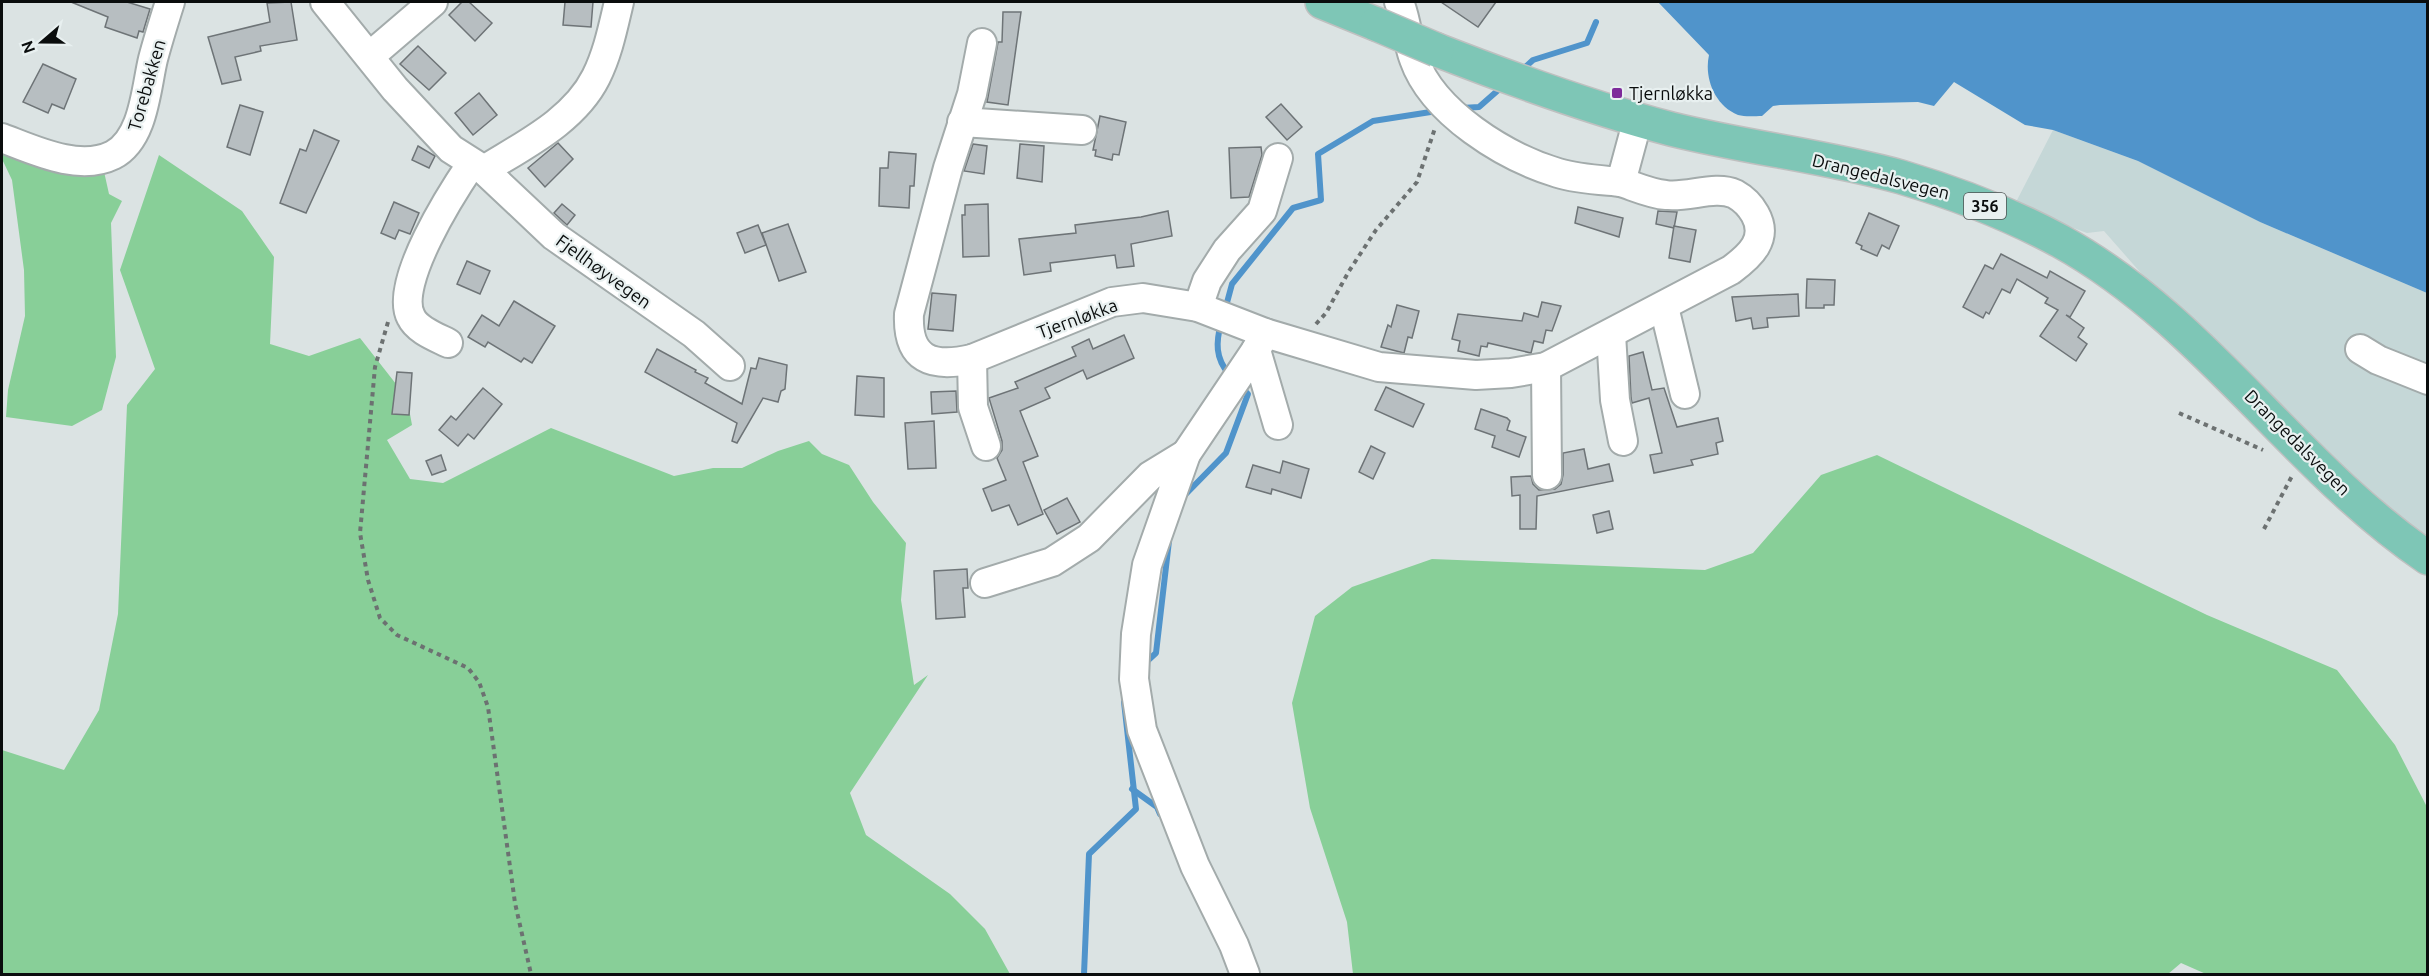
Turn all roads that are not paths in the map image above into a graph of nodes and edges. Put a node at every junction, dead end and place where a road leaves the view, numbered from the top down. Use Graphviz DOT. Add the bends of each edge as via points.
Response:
graph roads {
  1 [pos="170,2"];
  2 [pos="325,2"];
  3 [pos="433,2"];
  4 [pos="619,2"];
  5 [pos="1322,2"];
  6 [pos="1399,2"];
  7 [pos="982,43"];
  8 [pos="370,56"];
  9 [pos="1638,119"];
  10 [pos="962,122"];
  11 [pos="1082,130"];
  12 [pos="2,138"];
  13 [pos="1278,158"];
  14 [pos="478,166"];
  15 [pos="1621,182"];
  16 [pos="1198,307"];
  17 [pos="1664,307"];
  18 [pos="1611,334"];
  19 [pos="1261,341"];
  20 [pos="448,343"];
  21 [pos="2360,349"];
  22 [pos="972,359"];
  23 [pos="730,366"];
  24 [pos="1546,367"];
  25 [pos="2427,380"];
  26 [pos="1685,394"];
  27 [pos="1278,425"];
  28 [pos="1623,441"];
  29 [pos="986,446"];
  30 [pos="1186,454"];
  31 [pos="1547,474"];
  32 [pos="2427,558"];
  33 [pos="985,583"];
  34 [pos="1245,975"];
  1 -- 12 [label="street, Torebakken" via="140,115 121,150 96,159 75,160 50,156"];
  2 -- 8 [label="street, Fjellhøyvegen"];
  3 -- 8 [label="street"];
  4 -- 14 [label="street" via="607,48 584,96 548,129"];
  5 -- 9 [label="main road, Drangedalsvegen / 356, bridge" via="1514,80"];
  6 -- 15 [label="street, Tjernløkka" via="1414,59 1443,105 1472,129 1513,154 1558,174"];
  7 -- 10 [label="street"];
  8 -- 14 [label="street, Fjellhøyvegen" via="424,122 451,149"];
  9 -- 15 [label="street"];
  9 -- 32 [label="main road, Drangedalsvegen / 356" via="1899,177 2030,225 2136,290 2192,339 2295,466 2380,521"];
  10 -- 11 [label="street"];
  10 -- 22 [label="street, Tjernløkka" via="909,314 908,333 924,358 934,363"];
  13 -- 16 [label="street" via="1262,211 1227,250 1207,281"];
  14 -- 20 [label="street" via="432,231 409,285 411,317 417,325"];
  14 -- 23 [label="street, Fjellhøyvegen" via="554,236 694,334"];
  15 -- 17 [label="street, Tjernløkka" via="1666,195 1692,196 1716,191 1734,194 1749,204 1758,219 1761,234 1749,257"];
  16 -- 19 [label="street, Tjernløkka"];
  16 -- 22 [label="street, Tjernløkka" via="1143,298 1112,302"];
  17 -- 18 [label="street, Tjernløkka"];
  17 -- 26 [label="street"];
  18 -- 24 [label="street, Tjernløkka"];
  18 -- 28 [label="street" via="1615,400"];
  19 -- 24 [label="street, Tjernløkka" via="1299,344 1378,367 1421,372 1476,375"];
  19 -- 27 [label="street"];
  19 -- 30 [label="street"];
  21 -- 25 [label="street"];
  22 -- 29 [label="street" via="973,407"];
  24 -- 31 [label="street"];
  30 -- 33 [label="street" via="1150,476 1089,538 1052,562"];
  30 -- 34 [label="street" via="1147,565 1136,634 1134,679 1142,730 1192,857"];
}
